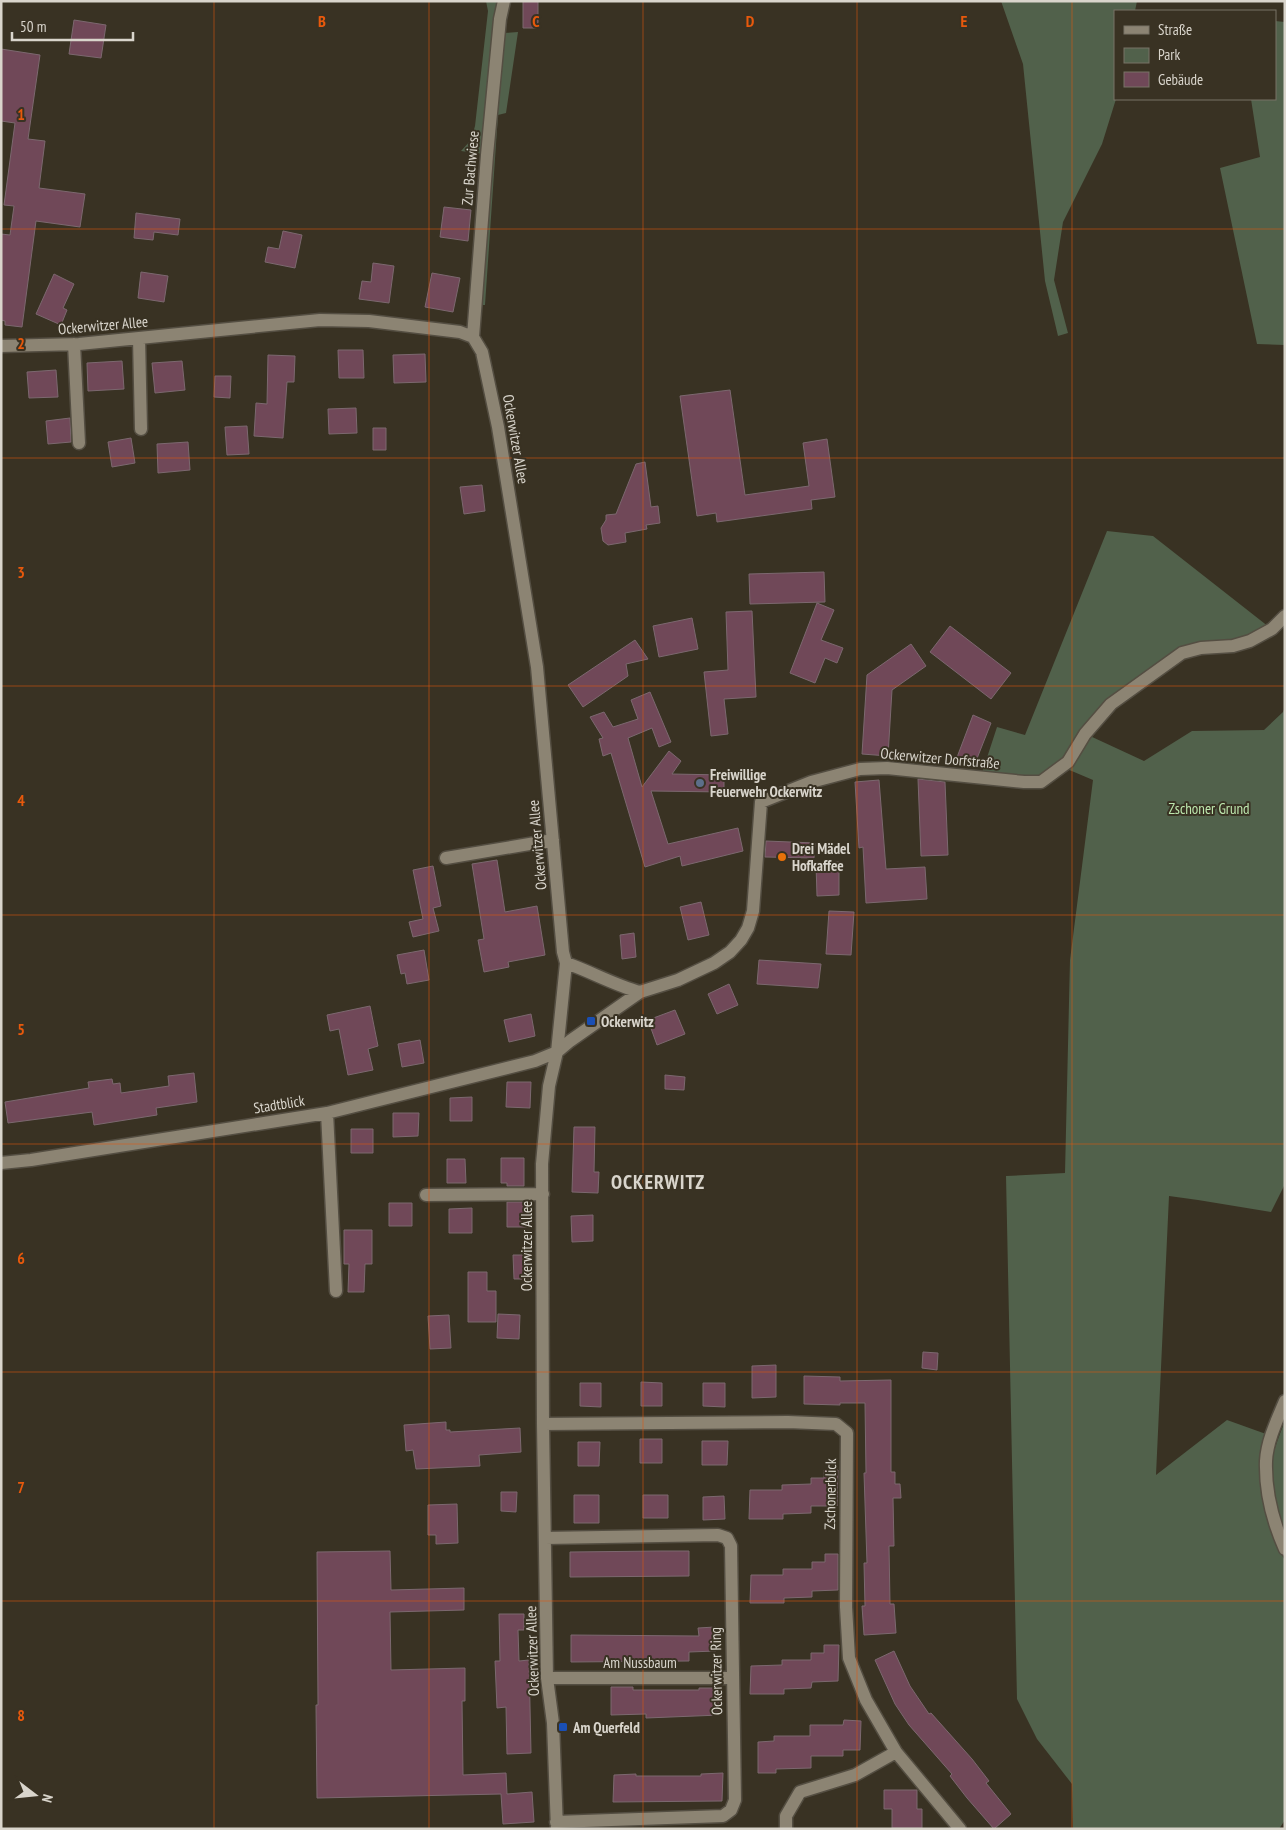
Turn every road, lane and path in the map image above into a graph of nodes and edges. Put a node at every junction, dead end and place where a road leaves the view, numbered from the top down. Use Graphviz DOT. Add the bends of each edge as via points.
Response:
graph roads {
  1 [pos="504,1"];
  2 [pos="473,337"];
  3 [pos="139,338"];
  4 [pos="74,344"];
  5 [pos="1,346"];
  6 [pos="141,428"];
  7 [pos="79,443"];
  8 [pos="1285,616"];
  9 [pos="553,840"];
  10 [pos="446,858"];
  11 [pos="566,964"];
  12 [pos="640,992"];
  13 [pos="557,1052"];
  14 [pos="328,1113"];
  15 [pos="1,1163"];
  16 [pos="542,1194"];
  17 [pos="426,1195"];
  18 [pos="336,1291"];
  19 [pos="1285,1401"];
  20 [pos="543,1424"];
  21 [pos="545,1538"];
  22 [pos="1285,1549"];
  23 [pos="547,1678"];
  24 [pos="732,1678"];
  25 [pos="896,1752"];
  26 [pos="557,1825"];
  27 [pos="786,1829"];
  28 [pos="960,1829"];
  1 -- 2 [label="street, Zur Bachwiese" via="487,155"];
  2 -- 3 [label="street, Ockerwitzer Allee" via="427,327 320,320"];
  2 -- 9 [label="street, Ockerwitzer Allee" via="482,352 493,400 537,666"];
  3 -- 4 [label="street, Ockerwitzer Allee"];
  3 -- 6 [label="street"];
  4 -- 5 [label="street, Ockerwitzer Allee"];
  4 -- 7 [label="street"];
  8 -- 12 [label="street, Ockerwitzer Dorfstraße" via="1272,629 1250,641 1182,652 1112,704 1085,734 1068,762 1041,782 887,768 860,769 811,782 761,802 753,911 741,940 714,963 678,980"];
  9 -- 10 [label="street"];
  9 -- 11 [label="street, Ockerwitzer Allee"];
  11 -- 12 [label="street"];
  11 -- 13 [label="street, Ockerwitzer Allee"];
  12 -- 13 [label="street, Ockerwitzer Dorfstraße"];
  13 -- 14 [label="street, Stadtblick" via="535,1061"];
  13 -- 16 [label="street, Ockerwitzer Allee" via="549,1086"];
  14 -- 15 [label="street, Stadtblick"];
  14 -- 18 [label="street"];
  16 -- 17 [label="street"];
  16 -- 20 [label="street, Ockerwitzer Allee"];
  19 -- 22 [label="street" via="1274,1426 1266,1460 1269,1503"];
  20 -- 21 [label="street, Ockerwitzer Allee"];
  20 -- 25 [label="street, Zschonerblick" via="826,1423 836,1424 847,1434 849,1658 866,1700"];
  21 -- 23 [label="street, Ockerwitzer Allee"];
  21 -- 24 [label="street, Ockerwitzer Ring" via="718,1535 727,1538 731,1546"];
  23 -- 24 [label="street, Am Nussbaum"];
  23 -- 26 [label="street, Ockerwitzer Allee" via="553,1723"];
  24 -- 26 [label="street, Ockerwitzer Ring" via="735,1800 731,1810 723,1816"];
  25 -- 27 [label="street" via="856,1775 800,1792 786,1816"];
  25 -- 28 [label="street, Zschonerblick"];
}
